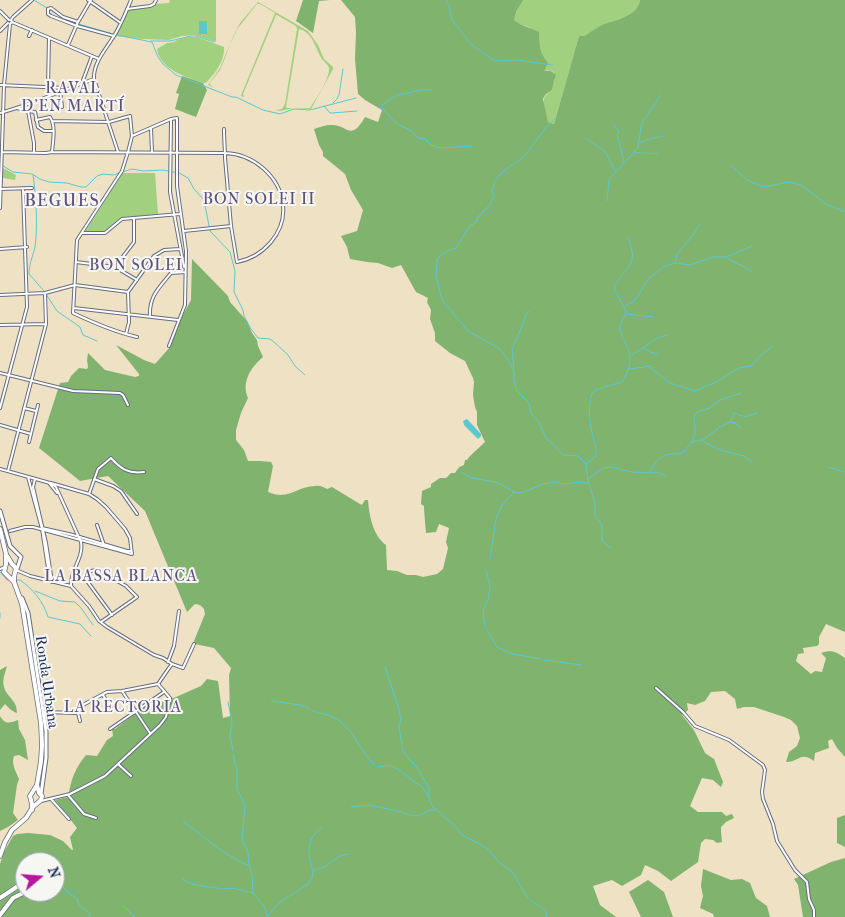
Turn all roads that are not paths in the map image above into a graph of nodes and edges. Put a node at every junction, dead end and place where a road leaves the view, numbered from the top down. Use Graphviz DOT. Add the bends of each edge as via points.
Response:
graph roads {
  1 [pos="32,0"];
  2 [pos="90,0"];
  3 [pos="131,0"];
  4 [pos="156,0"];
  5 [pos="127,9"];
  6 [pos="0,11"];
  7 [pos="10,22"];
  8 [pos="78,22"];
  9 [pos="121,23"];
  10 [pos="77,26"];
  11 [pos="32,30"];
  12 [pos="0,31"];
  13 [pos="29,36"];
  14 [pos="114,36"];
  15 [pos="48,38"];
  16 [pos="67,46"];
  17 [pos="92,56"];
  18 [pos="99,59"];
  19 [pos="94,78"];
  20 [pos="82,83"];
  21 [pos="0,85"];
  22 [pos="4,85"];
  23 [pos="48,87"];
  24 [pos="68,88"];
  25 [pos="60,91"];
  26 [pos="50,95"];
  27 [pos="62,107"];
  28 [pos="16,108"];
  29 [pos="28,111"];
  30 [pos="1,112"];
  31 [pos="171,119"];
  32 [pos="36,120"];
  33 [pos="52,121"];
  34 [pos="109,122"];
  35 [pos="151,128"];
  36 [pos="224,129"];
  37 [pos="53,131"];
  38 [pos="132,136"];
  39 [pos="2,152"];
  40 [pos="34,152"];
  41 [pos="52,152"];
  42 [pos="118,152"];
  43 [pos="128,152"];
  44 [pos="152,152"];
  45 [pos="171,152"];
  46 [pos="176,152"];
  47 [pos="225,153"];
  48 [pos="32,188"];
  49 [pos="0,189"];
  50 [pos="23,189"];
  51 [pos="0,208"];
  52 [pos="180,214"];
  53 [pos="174,215"];
  54 [pos="134,218"];
  55 [pos="230,226"];
  56 [pos="189,230"];
  57 [pos="184,231"];
  58 [pos="82,233"];
  59 [pos="185,237"];
  60 [pos="26,247"];
  61 [pos="0,248"];
  62 [pos="180,249"];
  63 [pos="76,262"];
  64 [pos="115,267"];
  65 [pos="185,272"];
  66 [pos="136,280"];
  67 [pos="75,284"];
  68 [pos="128,292"];
  69 [pos="45,293"];
  70 [pos="26,294"];
  71 [pos="0,295"];
  72 [pos="74,308"];
  73 [pos="128,313"];
  74 [pos="150,316"];
  75 [pos="179,320"];
  76 [pos="46,324"];
  77 [pos="0,325"];
  78 [pos="22,325"];
  79 [pos="125,334"];
  80 [pos="137,337"];
  81 [pos="169,346"];
  82 [pos="0,373"];
  83 [pos="9,375"];
  84 [pos="31,381"];
  85 [pos="38,404"];
  86 [pos="128,404"];
  87 [pos="0,408"];
  88 [pos="24,408"];
  89 [pos="36,410"];
  90 [pos="0,425"];
  91 [pos="18,431"];
  92 [pos="31,434"];
  93 [pos="29,442"];
  94 [pos="0,469"];
  95 [pos="8,471"];
  96 [pos="144,472"];
  97 [pos="28,477"];
  98 [pos="35,479"];
  99 [pos="94,479"];
  100 [pos="61,487"];
  101 [pos="56,488"];
  102 [pos="89,494"];
  103 [pos="0,511"];
  104 [pos="136,514"];
  105 [pos="97,525"];
  106 [pos="0,529"];
  107 [pos="42,529"];
  108 [pos="10,531"];
  109 [pos="79,538"];
  110 [pos="104,546"];
  111 [pos="6,554"];
  112 [pos="5,567"];
  113 [pos="2,570"];
  114 [pos="16,570"];
  115 [pos="8,576"];
  116 [pos="51,581"];
  117 [pos="14,582"];
  118 [pos="71,586"];
  119 [pos="19,592"];
  120 [pos="179,612"];
  121 [pos="112,615"];
  122 [pos="101,622"];
  123 [pos="194,644"];
  124 [pos="168,662"];
  125 [pos="172,664"];
  126 [pos="158,684"];
  127 [pos="656,688"];
  128 [pos="122,691"];
  129 [pos="164,692"];
  130 [pos="103,695"];
  131 [pos="112,710"];
  132 [pos="135,711"];
  133 [pos="43,712"];
  134 [pos="78,713"];
  135 [pos="80,721"];
  136 [pos="110,729"];
  137 [pos="150,733"];
  138 [pos="118,764"];
  139 [pos="130,776"];
  140 [pos="37,785"];
  141 [pos="34,792"];
  142 [pos="68,795"];
  143 [pos="40,798"];
  144 [pos="51,798"];
  145 [pos="48,799"];
  146 [pos="32,802"];
  147 [pos="32,810"];
  148 [pos="96,818"];
  149 [pos="70,819"];
  150 [pos="0,856"];
  151 [pos="15,888"];
  152 [pos="15,896"];
  153 [pos="0,898"];
  154 [pos="0,915"];
  155 [pos="814,917"];
  1 -- 7 [label="street"];
  2 -- 8 [label="street"];
  2 -- 9 [label="street"];
  3 -- 5 [label="street"];
  4 -- 5 [label="street" via="150,6"];
  5 -- 9 [label="street"];
  6 -- 7 [label="street"];
  7 -- 11 [label="street"];
  7 -- 12 [label="street"];
  7 -- 22 [label="street"];
  8 -- 10 [label="street"];
  8 -- 10 [label="street" via="48,9 48,14"];
  9 -- 14 [label="street"];
  10 -- 14 [label="street"];
  10 -- 16 [label="street"];
  11 -- 13 [label="street"];
  11 -- 15 [label="street"];
  14 -- 18 [label="street"];
  15 -- 16 [label="street"];
  15 -- 23 [label="street"];
  16 -- 17 [label="street"];
  17 -- 18 [label="street"];
  17 -- 20 [label="street"];
  18 -- 19 [label="street"];
  19 -- 20 [label="street"];
  19 -- 34 [label="street"];
  20 -- 24 [label="street"];
  21 -- 22 [label="street"];
  22 -- 23 [label="street"];
  22 -- 30 [label="street"];
  23 -- 24 [label="street"];
  23 -- 26 [label="street"];
  24 -- 25 [label="street"];
  25 -- 26 [label="street"];
  25 -- 27 [label="street"];
  26 -- 28 [label="street"];
  28 -- 29 [label="street"];
  28 -- 30 [label="street"];
  29 -- 32 [label="street" via="35,112"];
  29 -- 40 [label="street"];
  30 -- 39 [label="street"];
  31 -- 35 [label="street"];
  31 -- 45 [label="street"];
  31 -- 46 [label="street" via="177,118"];
  32 -- 33 [label="street" via="50,117"];
  32 -- 37 [label="street" via="38,127"];
  33 -- 34 [label="street"];
  33 -- 37 [label="street"];
  34 -- 38 [label="street" via="130,116"];
  34 -- 42 [label="street"];
  35 -- 38 [label="street"];
  35 -- 44 [label="street"];
  36 -- 47 [label="street"];
  37 -- 41 [label="street"];
  38 -- 43 [label="street"];
  39 -- 40 [label="street"];
  39 -- 49 [label="street"];
  40 -- 41 [label="street"];
  41 -- 42 [label="street"];
  42 -- 43 [label="street"];
  43 -- 44 [label="street"];
  43 -- 58 [label="street" via="120,174"];
  44 -- 45 [label="street"];
  45 -- 46 [label="street"];
  45 -- 53 [label="street" via="170,192"];
  46 -- 47 [label="street"];
  46 -- 52 [label="street"];
  47 -- 55 [label="street"];
  47 -- 55 [label="street" via="241,155 257,163 275,180 283,205 280,226 271,243 250,259 237,262"];
  48 -- 50 [label="street"];
  49 -- 50 [label="street"];
  49 -- 51 [label="street"];
  50 -- 60 [label="street"];
  52 -- 53 [label="street"];
  52 -- 57 [label="street"];
  53 -- 54 [label="street"];
  53 -- 62 [label="street"];
  54 -- 58 [label="street" via="122,219 105,233"];
  54 -- 64 [label="street" via="134,242"];
  55 -- 56 [label="street"];
  56 -- 57 [label="street"];
  56 -- 59 [label="street"];
  57 -- 59 [label="street"];
  58 -- 63 [label="street" via="77,240"];
  59 -- 65 [label="street"];
  60 -- 61 [label="street"];
  60 -- 70 [label="street"];
  62 -- 65 [label="street"];
  62 -- 66 [label="street" via="156,254"];
  63 -- 64 [label="street"];
  63 -- 67 [label="street"];
  64 -- 66 [label="street"];
  65 -- 74 [label="street" via="171,273 162,283 151,299"];
  65 -- 75 [label="street" via="185,306"];
  66 -- 68 [label="street"];
  67 -- 68 [label="street"];
  67 -- 69 [label="street"];
  67 -- 72 [label="street"];
  68 -- 73 [label="street"];
  69 -- 70 [label="street"];
  69 -- 76 [label="street"];
  70 -- 71 [label="street"];
  70 -- 78 [label="street" via="27,307"];
  72 -- 73 [label="street"];
  72 -- 79 [label="street" via="74,313 93,323"];
  73 -- 74 [label="street"];
  73 -- 79 [label="street"];
  74 -- 75 [label="street"];
  75 -- 81 [label="street"];
  76 -- 78 [label="street"];
  76 -- 84 [label="street"];
  77 -- 78 [label="street"];
  78 -- 83 [label="street"];
  79 -- 80 [label="street"];
  82 -- 83 [label="street"];
  83 -- 84 [label="street"];
  83 -- 87 [label="street"];
  84 -- 86 [label="street" via="73,392 120,393"];
  84 -- 88 [label="street"];
  85 -- 89 [label="street"];
  88 -- 89 [label="street"];
  88 -- 91 [label="street"];
  89 -- 92 [label="street"];
  90 -- 91 [label="street"];
  91 -- 92 [label="street"];
  91 -- 95 [label="street"];
  92 -- 93 [label="street"];
  94 -- 95 [label="street"];
  95 -- 97 [label="street"];
  96 -- 99 [label="street" via="123,470 111,458 98,469"];
  97 -- 98 [label="street"];
  97 -- 107 [label="street"];
  98 -- 101 [label="street"];
  98 -- 107 [label="street" via="33,487"];
  99 -- 102 [label="street"];
  99 -- 104 [label="street" via="120,491"];
  100 -- 101 [label="street"];
  100 -- 101 [label="street"];
  100 -- 102 [label="street"];
  101 -- 109 [label="street"];
  102 -- 110 [label="street" via="106,507 125,529 130,538 131,553"];
  103 -- 114 [label="street" via="10,546 20,556"];
  105 -- 110 [label="street"];
  106 -- 111 [label="main road, Ronda Urbana"];
  107 -- 108 [label="street" via="25,527"];
  107 -- 109 [label="street"];
  107 -- 116 [label="street"];
  109 -- 110 [label="street"];
  109 -- 118 [label="street" via="82,553 70,580"];
  111 -- 112 [label="main road, Ronda Urbana"];
  111 -- 114 [label="main road, Ronda Urbana"];
  112 -- 113 [label="main road, Ronda Urbana"];
  112 -- 114 [label="main road" via="8,564"];
  113 -- 115 [label="main road, Ronda Urbana"];
  114 -- 115 [label="main road"];
  114 -- 116 [label="street"];
  114 -- 117 [label="main road"];
  115 -- 117 [label="main road, Ronda Urbana"];
  116 -- 118 [label="street"];
  117 -- 119 [label="main road, Ronda Urbana"];
  118 -- 122 [label="street"];
  119 -- 133 [label="street" via="28,613"];
  119 -- 140 [label="main road, Ronda Urbana" via="41,723 42,756"];
  120 -- 124 [label="street"];
  121 -- 121 [label="street" via="87,581 89,572 93,570 126,586 137,597"];
  121 -- 122 [label="street"];
  122 -- 124 [label="street"];
  123 -- 125 [label="street" via="183,668"];
  124 -- 125 [label="street"];
  125 -- 126 [label="street"];
  126 -- 128 [label="street"];
  126 -- 129 [label="street"];
  127 -- 155 [label="street" via="695,726 727,738 764,767 764,804 777,842 794,870 807,882"];
  128 -- 130 [label="street"];
  128 -- 132 [label="street"];
  129 -- 132 [label="street"];
  129 -- 137 [label="street" via="170,698 166,717"];
  130 -- 131 [label="street"];
  130 -- 134 [label="street" via="81,706"];
  132 -- 136 [label="street"];
  132 -- 137 [label="street"];
  133 -- 134 [label="street"];
  133 -- 143 [label="street" via="46,748"];
  134 -- 135 [label="street"];
  137 -- 138 [label="street"];
  138 -- 139 [label="street"];
  138 -- 142 [label="street" via="105,776"];
  140 -- 141 [label="main road, Ronda Urbana"];
  140 -- 143 [label="main road, Ronda Urbana"];
  141 -- 143 [label="main road"];
  141 -- 146 [label="main road, Ronda Urbana" via="30,796"];
  142 -- 144 [label="street"];
  142 -- 148 [label="street" via="84,814"];
  143 -- 145 [label="street"];
  143 -- 145 [label="street"];
  143 -- 146 [label="main road"];
  143 -- 147 [label="main road"];
  144 -- 145 [label="street"];
  144 -- 149 [label="street"];
  146 -- 147 [label="main road, Ronda Urbana"];
  147 -- 150 [label="main road" via="12,830"];
  151 -- 153 [label="main road"];
  152 -- 154 [label="main road"];
}
